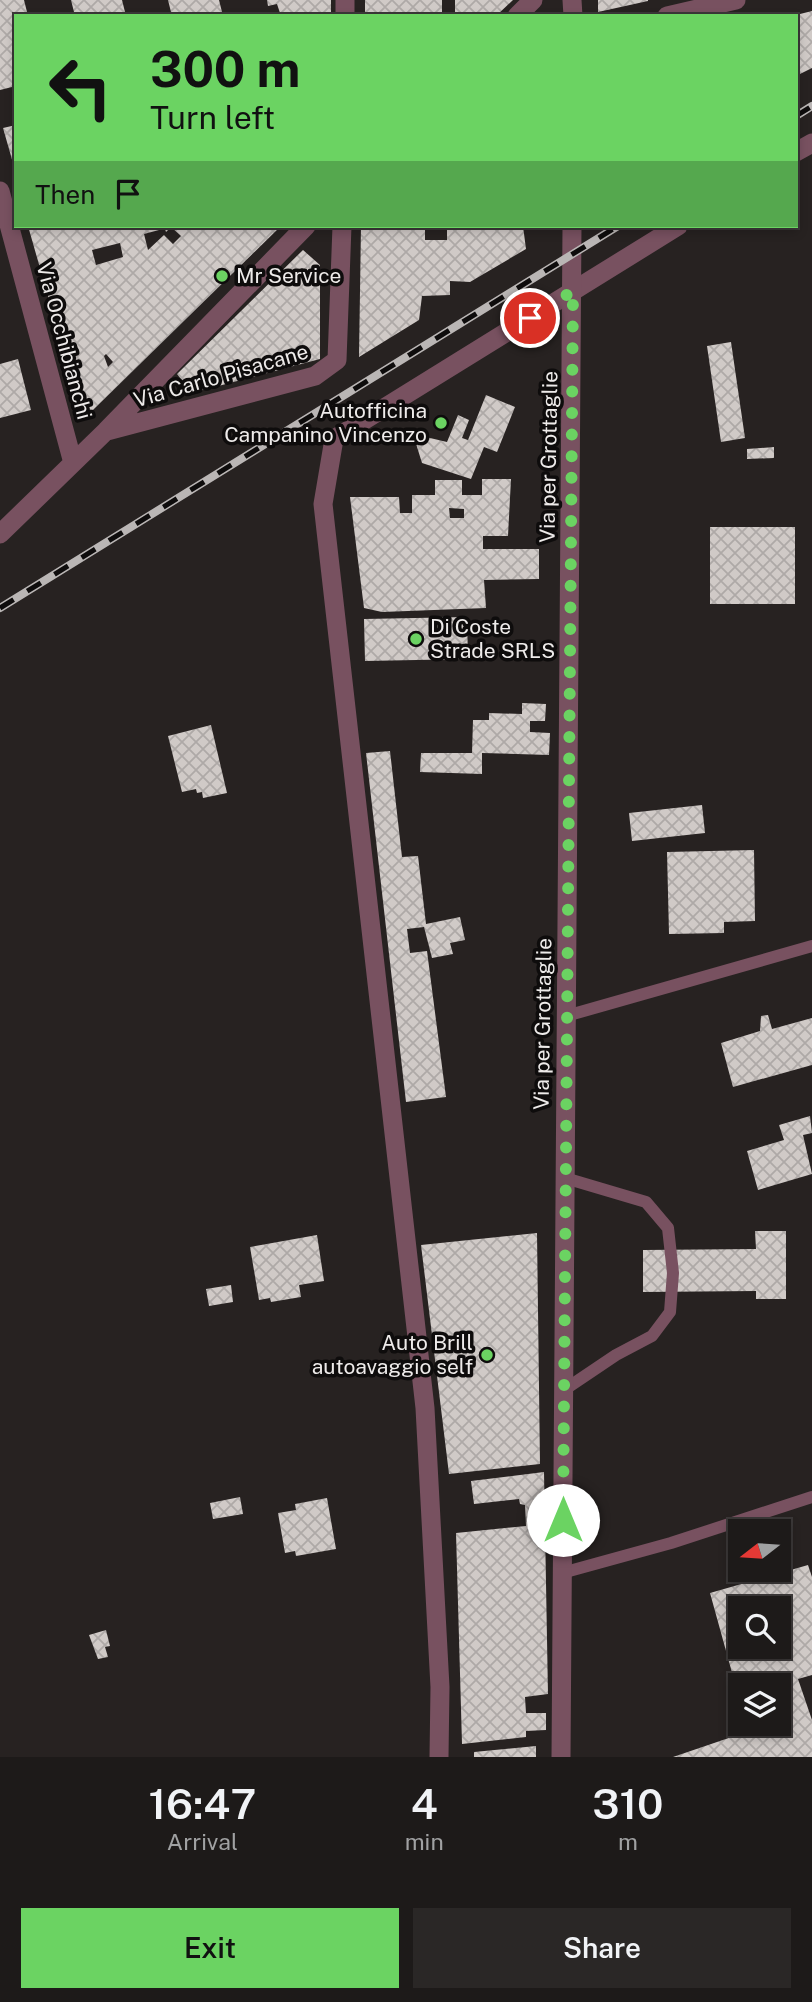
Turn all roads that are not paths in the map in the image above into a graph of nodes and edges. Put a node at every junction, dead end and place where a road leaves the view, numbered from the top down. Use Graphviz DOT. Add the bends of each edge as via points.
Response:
graph roads {
  1 [pos="533,0"];
  2 [pos="732,0"];
  3 [pos="519,14"];
  4 [pos="675,14"];
  5 [pos="0,192"];
  6 [pos="304,228"];
  7 [pos="342,228"];
  8 [pos="572,228"];
  9 [pos="675,228"];
  10 [pos="573,291"];
  11 [pos="106,431"];
  12 [pos="73,463"];
  13 [pos="0,534"];
  14 [pos="812,946"];
  15 [pos="566,1016"];
  16 [pos="565,1178"];
  17 [pos="564,1390"];
  18 [pos="812,1497"];
  19 [pos="562,1573"];
  20 [pos="439,1757"];
  21 [pos="561,1757"];
  1 -- 3 [label="street"];
  2 -- 4 [label="street"];
  5 -- 12 [label="street, Via Occhibianchi"];
  6 -- 11 [label="street"];
  7 -- 11 [label="street, Via Carlo Pisacane" via="337,360 315,376"];
  8 -- 10 [label="street, Via per Grottaglie"];
  9 -- 10 [label="street"];
  10 -- 15 [label="street, Via per Grottaglie"];
  10 -- 20 [label="street" via="334,439 323,504 425,1408 440,1686"];
  11 -- 12 [label="street"];
  12 -- 13 [label="street"];
  14 -- 15 [label="lane"];
  15 -- 16 [label="street, Via per Grottaglie"];
  16 -- 17 [label="street, Via per Grottaglie"];
  16 -- 17 [label="lane" via="646,1202 668,1228 673,1273 670,1312 652,1336"];
  17 -- 19 [label="street, Via per Grottaglie"];
  18 -- 19 [label="lane"];
  19 -- 21 [label="street, Via per Grottaglie"];
}
